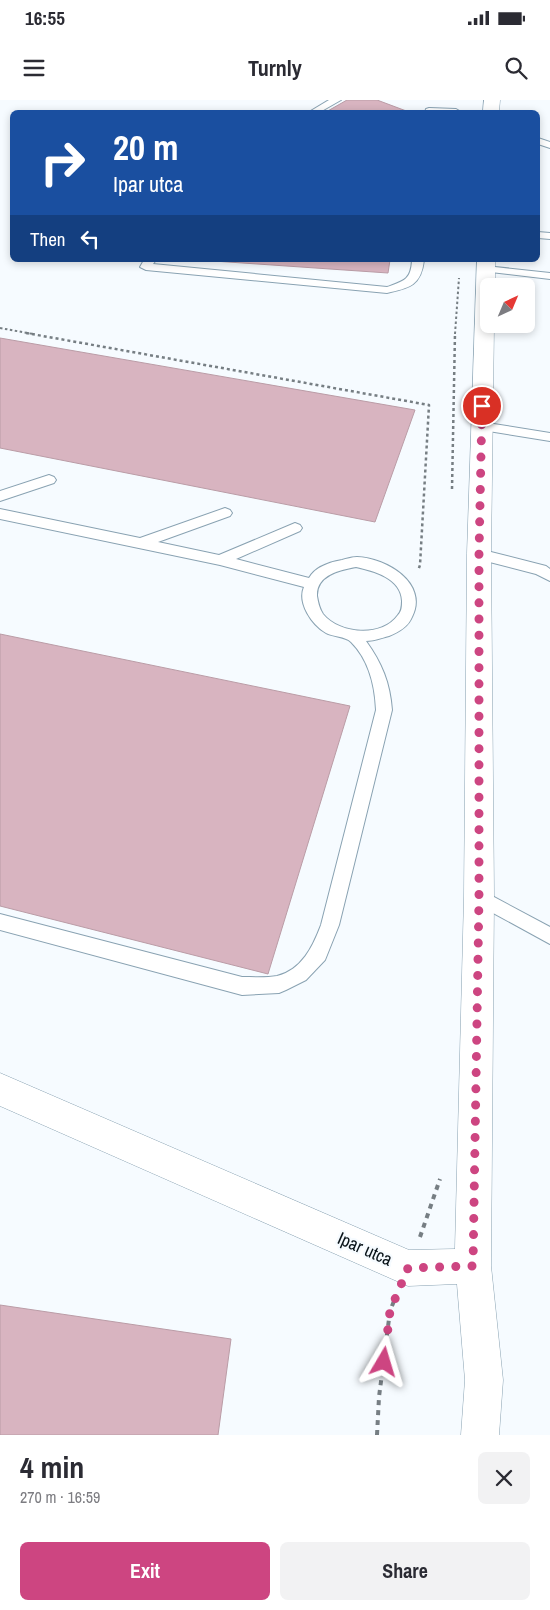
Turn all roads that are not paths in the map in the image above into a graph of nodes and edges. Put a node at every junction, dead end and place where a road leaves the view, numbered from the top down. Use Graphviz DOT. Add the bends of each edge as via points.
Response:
graph roads {
  1 [pos="336,100"];
  2 [pos="318,110"];
  3 [pos="149,262"];
  4 [pos="418,262"];
  5 [pos="486,265"];
  6 [pos="550,276"];
  7 [pos="481,426"];
  8 [pos="550,437"];
  9 [pos="49,480"];
  10 [pos="0,496"];
  11 [pos="226,513"];
  12 [pos="0,514"];
  13 [pos="295,528"];
  14 [pos="141,543"];
  15 [pos="479,554"];
  16 [pos="220,560"];
  17 [pos="550,576"];
  18 [pos="312,584"];
  19 [pos="354,635"];
  20 [pos="479,897"];
  21 [pos="0,922"];
  22 [pos="550,936"];
  23 [pos="0,1089"];
  24 [pos="473,1266"];
  25 [pos="480,1435"];
  1 -- 2 [label="lane"];
  3 -- 4 [label="lane" via="146,267 387,290 408,284 417,271"];
  5 -- 6 [label="lane"];
  5 -- 7 [label="street"];
  7 -- 8 [label="lane"];
  7 -- 15 [label="street"];
  9 -- 10 [label="lane"];
  11 -- 14 [label="lane"];
  12 -- 14 [label="lane"];
  13 -- 16 [label="lane"];
  14 -- 16 [label="lane"];
  15 -- 17 [label="lane" via="541,570"];
  15 -- 20 [label="street"];
  16 -- 18 [label="lane"];
  18 -- 19 [label="lane" via="309,602 314,614 330,628"];
  18 -- 19 [label="lane" via="333,566 348,562 380,566 394,573 404,584 409,595 406,613 393,628 371,635"];
  19 -- 21 [label="lane" via="374,661 383,688 384,710 330,925 319,954 300,974 279,984 242,986"];
  20 -- 22 [label="lane"];
  20 -- 24 [label="street"];
  23 -- 24 [label="street, Ipar utca" via="408,1268"];
  24 -- 25 [label="street" via="484,1380"];
}
